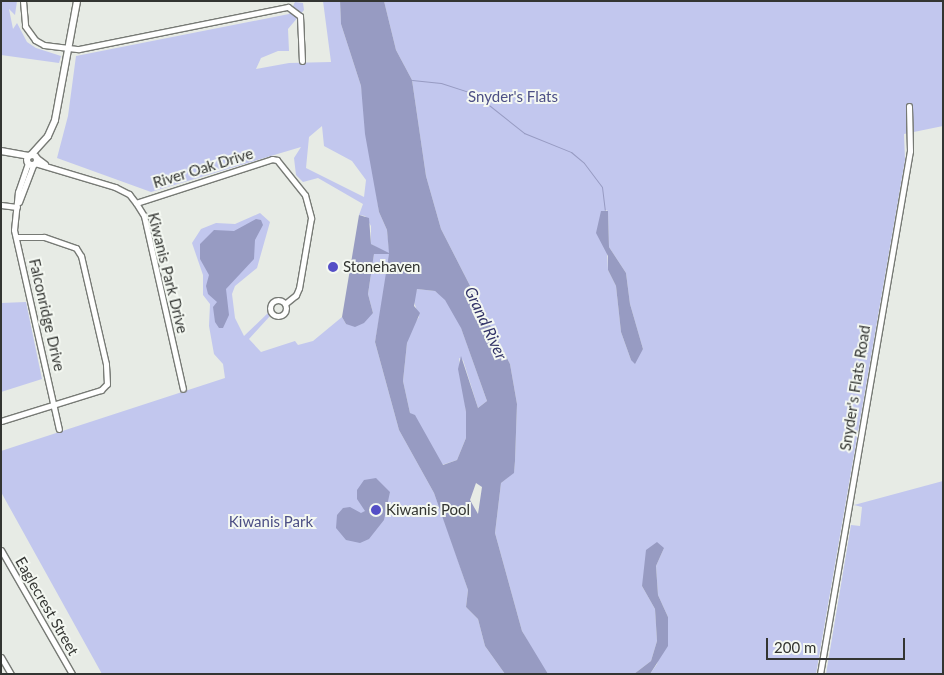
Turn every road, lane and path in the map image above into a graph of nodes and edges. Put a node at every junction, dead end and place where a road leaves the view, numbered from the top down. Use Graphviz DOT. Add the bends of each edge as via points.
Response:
graph roads {
  1 [pos="23,1"];
  2 [pos="77,1"];
  3 [pos="68,49"];
  4 [pos="302,61"];
  5 [pos="909,106"];
  6 [pos="1,152"];
  7 [pos="32,160"];
  8 [pos="136,203"];
  9 [pos="1,205"];
  10 [pos="17,207"];
  11 [pos="16,237"];
  12 [pos="285,304"];
  13 [pos="183,390"];
  14 [pos="54,404"];
  15 [pos="1,421"];
  16 [pos="59,429"];
  17 [pos="1,550"];
  18 [pos="1,657"];
  19 [pos="11,674"];
  20 [pos="72,674"];
  21 [pos="820,674"];
  1 -- 3 [label="street" via="22,18 29,34 44,45"];
  2 -- 3 [label="street"];
  3 -- 4 [label="street" via="288,7 300,16"];
  3 -- 7 [label="street" via="55,120"];
  5 -- 21 [label="street, Snyder's Flats Road" via="910,151"];
  6 -- 7 [label="street"];
  7 -- 8 [label="street, Kiwanis Park Drive" via="115,187 129,194"];
  7 -- 10 [label="street, Falconridge Drive"];
  8 -- 12 [label="street, River Oak Drive" via="277,160 305,195 311,218 299,288"];
  8 -- 13 [label="street, Kiwanis Park Drive" via="144,216"];
  9 -- 10 [label="street"];
  10 -- 11 [label="street, Falconridge Drive"];
  11 -- 14 [label="street, Falconridge Drive"];
  11 -- 14 [label="street" via="44,237 76,248 81,256 106,364 107,384 101,390"];
  14 -- 15 [label="street"];
  14 -- 16 [label="street, Falconridge Drive"];
  17 -- 20 [label="street, Eaglecrest Street"];
  18 -- 19 [label="street"];
}
